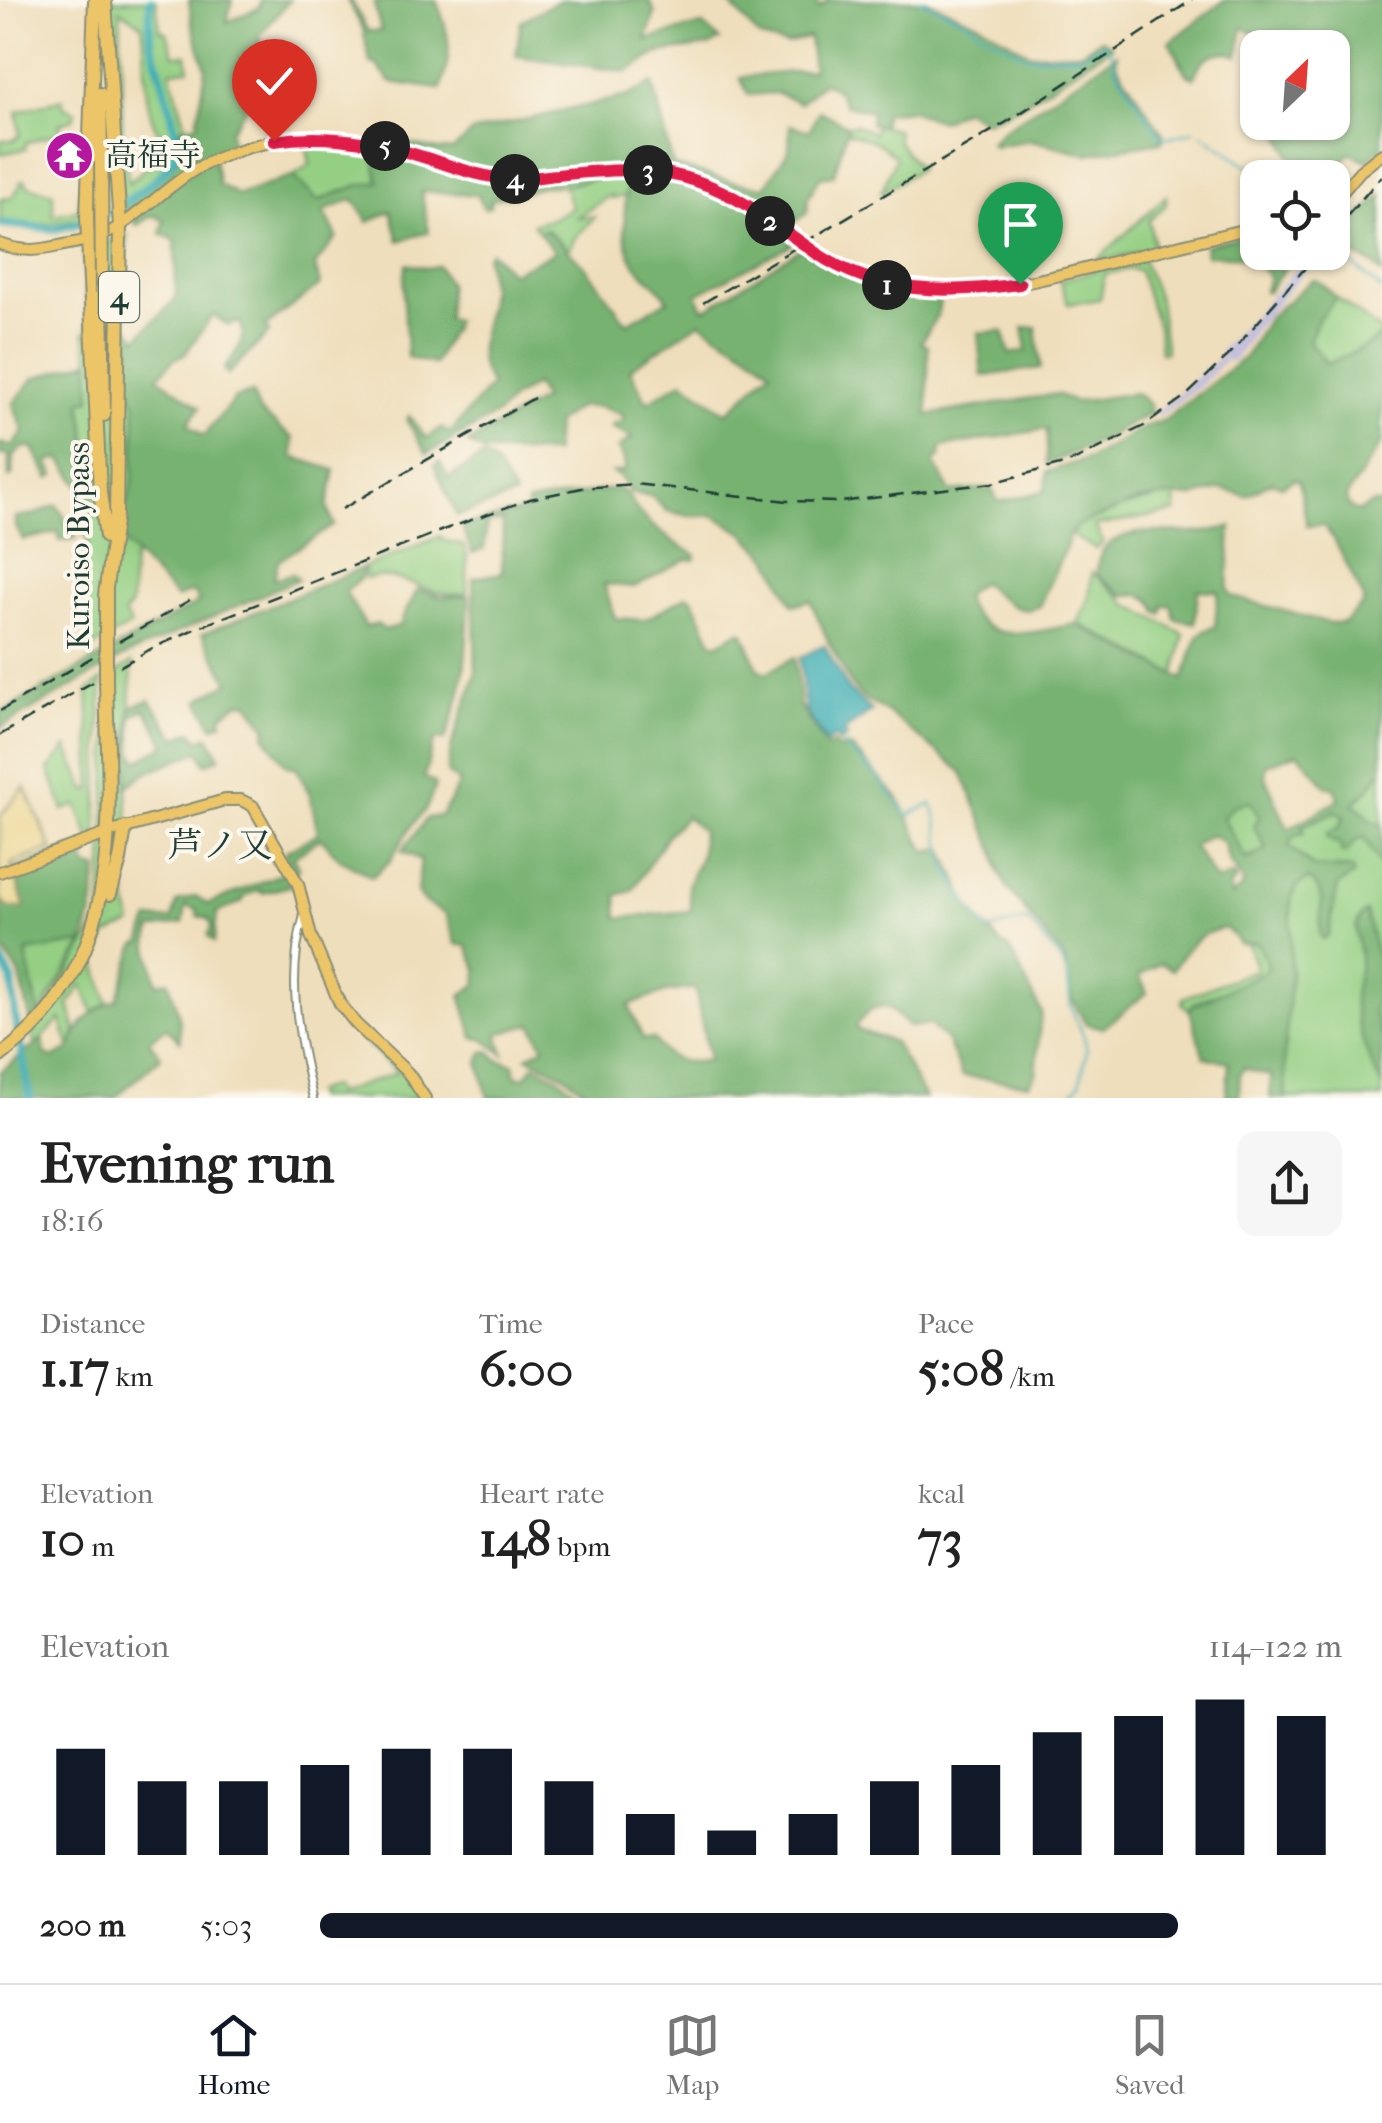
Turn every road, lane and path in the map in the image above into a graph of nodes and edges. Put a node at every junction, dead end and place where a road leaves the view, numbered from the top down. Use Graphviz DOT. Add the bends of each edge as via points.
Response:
graph roads {
  1 [pos="99,0"];
  2 [pos="1382,154"];
  3 [pos="1350,183"];
  4 [pos="120,226"];
  5 [pos="1240,231"];
  6 [pos="88,241"];
  7 [pos="0,244"];
  8 [pos="106,537"];
  9 [pos="106,594"];
  10 [pos="112,833"];
  11 [pos="0,872"];
  12 [pos="305,914"];
  13 [pos="88,943"];
  14 [pos="6,1052"];
  15 [pos="313,1098"];
  16 [pos="425,1098"];
  1 -- 4 [label="highway, 4"];
  1 -- 6 [label="highway, 4"];
  1 -- 8 [label="highway, Kuroiso Bypass / 4, bridge"];
  2 -- 3 [label="main road"];
  4 -- 5 [label="main road, bridge" via="164,190 220,158 274,141 330,138 380,144 514,180 612,169 694,180 728,194 847,272 892,287 980,288 1059,276"];
  4 -- 6 [label="main road"];
  4 -- 9 [label="highway, 4" via="116,514"];
  6 -- 7 [label="main road" via="33,251"];
  6 -- 8 [label="highway, 4"];
  8 -- 9 [label="highway, Kuroiso Bypass / 4"];
  9 -- 13 [label="highway, Kuroiso Bypass / 4, bridge" via="107,862"];
  10 -- 11 [label="main road"];
  10 -- 12 [label="main road" via="226,800 246,802 290,868"];
  10 -- 13 [label="highway, 4"];
  10 -- 13 [label="highway, 4" via="120,860 102,921"];
  12 -- 15 [label="street" via="293,994"];
  12 -- 16 [label="main road" via="346,1013"];
  13 -- 14 [label="highway, Kuroiso Bypass / 4" via="63,991"];
}
